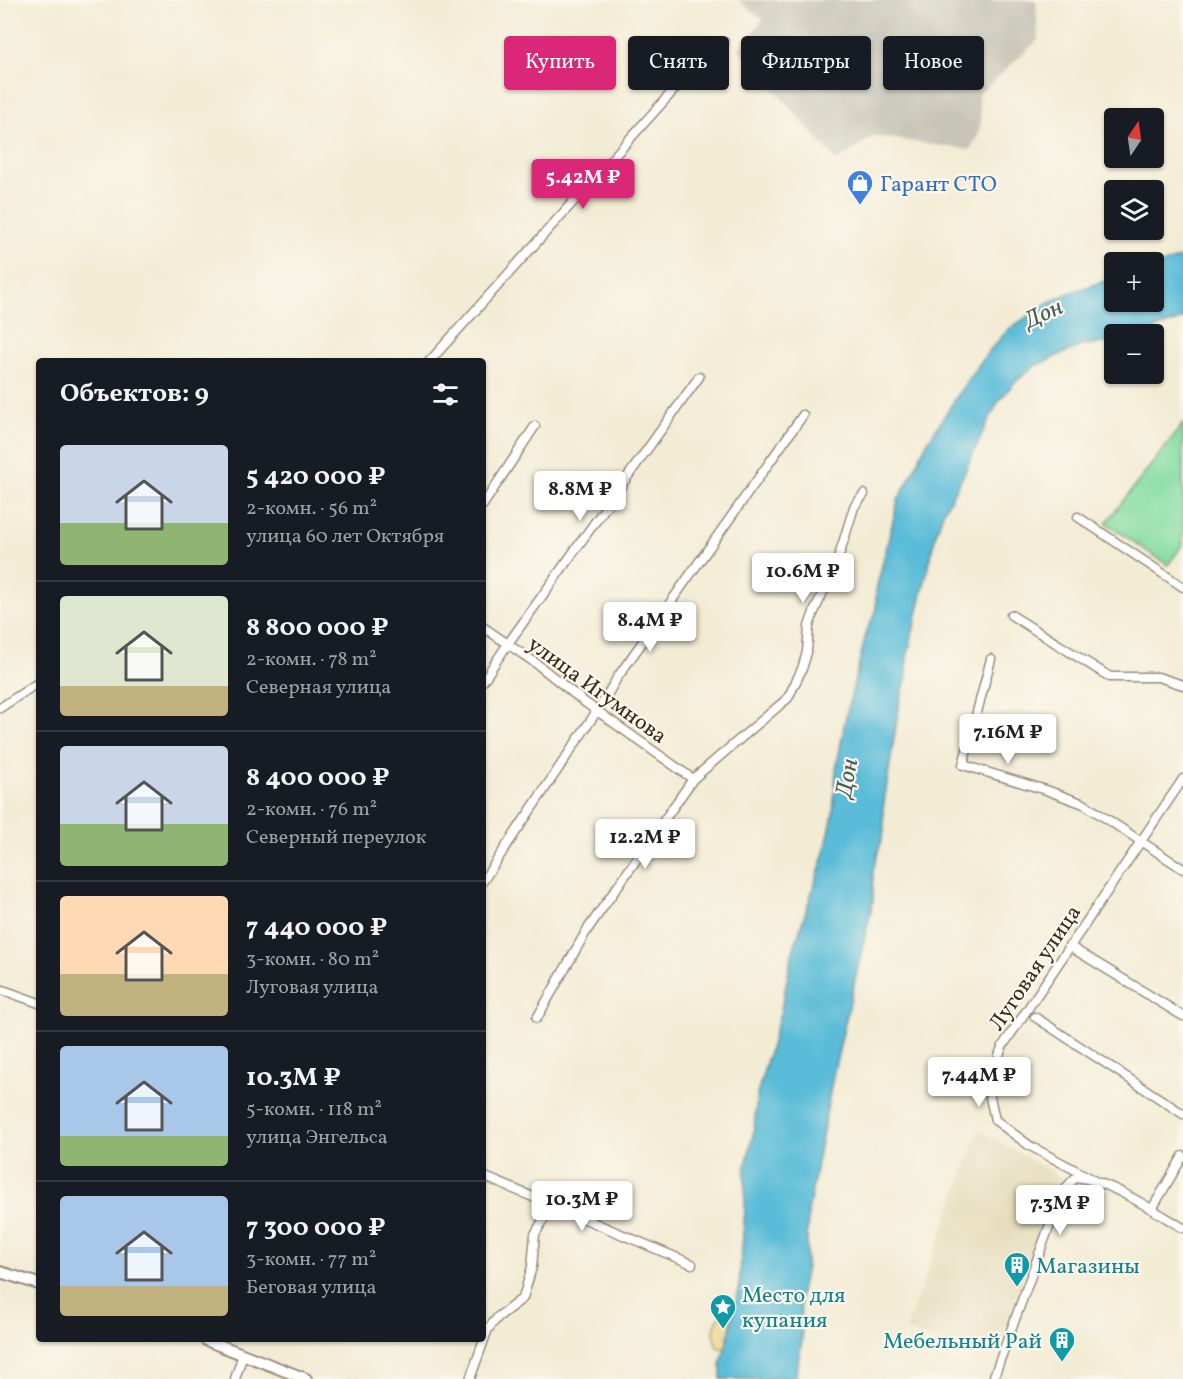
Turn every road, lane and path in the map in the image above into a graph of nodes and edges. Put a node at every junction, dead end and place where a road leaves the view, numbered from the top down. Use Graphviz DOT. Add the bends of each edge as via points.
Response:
graph roads {
  1 [pos="674,90"];
  2 [pos="433,358"];
  3 [pos="699,377"];
  4 [pos="803,415"];
  5 [pos="536,426"];
  6 [pos="864,494"];
  7 [pos="486,501"];
  8 [pos="1078,517"];
  9 [pos="1183,587"];
  10 [pos="1011,615"];
  11 [pos="486,629"];
  12 [pos="507,645"];
  13 [pos="991,659"];
  14 [pos="486,676"];
  15 [pos="36,684"];
  16 [pos="1183,685"];
  17 [pos="0,708"];
  18 [pos="597,711"];
  19 [pos="693,779"];
  20 [pos="1183,779"];
  21 [pos="1142,842"];
  22 [pos="1183,869"];
  23 [pos="486,877"];
  24 [pos="1069,946"];
  25 [pos="0,989"];
  26 [pos="36,1002"];
  27 [pos="1183,1016"];
  28 [pos="1035,1017"];
  29 [pos="537,1018"];
  30 [pos="1183,1114"];
  31 [pos="1183,1156"];
  32 [pos="486,1177"];
  33 [pos="1092,1179"];
  34 [pos="552,1205"];
  35 [pos="1152,1209"];
  36 [pos="1183,1228"];
  37 [pos="692,1264"];
  38 [pos="0,1272"];
  39 [pos="36,1283"];
  40 [pos="486,1335"];
  41 [pos="211,1342"];
  42 [pos="483,1342"];
  43 [pos="243,1354"];
  44 [pos="235,1379"];
  45 [pos="306,1379"];
  46 [pos="470,1379"];
  47 [pos="993,1379"];
  1 -- 2 [label="street"];
  3 -- 12 [label="street"];
  4 -- 18 [label="street"];
  5 -- 7 [label="street"];
  6 -- 19 [label="street" via="854,507 838,559 814,612 802,669 788,698"];
  8 -- 9 [label="street"];
  10 -- 16 [label="street" via="1110,677 1158,677"];
  11 -- 12 [label="street, улица Игумнова"];
  12 -- 14 [label="street"];
  12 -- 18 [label="street, улица Игумнова"];
  13 -- 21 [label="street" via="963,765 1084,804"];
  15 -- 17 [label="street"];
  18 -- 19 [label="street, улица Игумнова"];
  18 -- 23 [label="street"];
  19 -- 29 [label="street" via="587,930"];
  20 -- 21 [label="street, Луговая улица"];
  21 -- 22 [label="street"];
  21 -- 24 [label="street, Луговая улица"];
  24 -- 27 [label="street"];
  24 -- 33 [label="street, Луговая улица" via="1002,1047 988,1088 995,1120 1030,1146"];
  25 -- 26 [label="street"];
  28 -- 30 [label="street"];
  31 -- 35 [label="street"];
  32 -- 34 [label="street"];
  33 -- 35 [label="street, Луговая улица"];
  33 -- 47 [label="street" via="1076,1177 1062,1192"];
  34 -- 37 [label="street"];
  34 -- 40 [label="street" via="535,1234 532,1267 523,1298 498,1317"];
  35 -- 36 [label="street, Луговая улица"];
  38 -- 39 [label="main road"];
  41 -- 43 [label="main road"];
  42 -- 46 [label="street"];
  43 -- 44 [label="street"];
  43 -- 45 [label="main road"];
}
